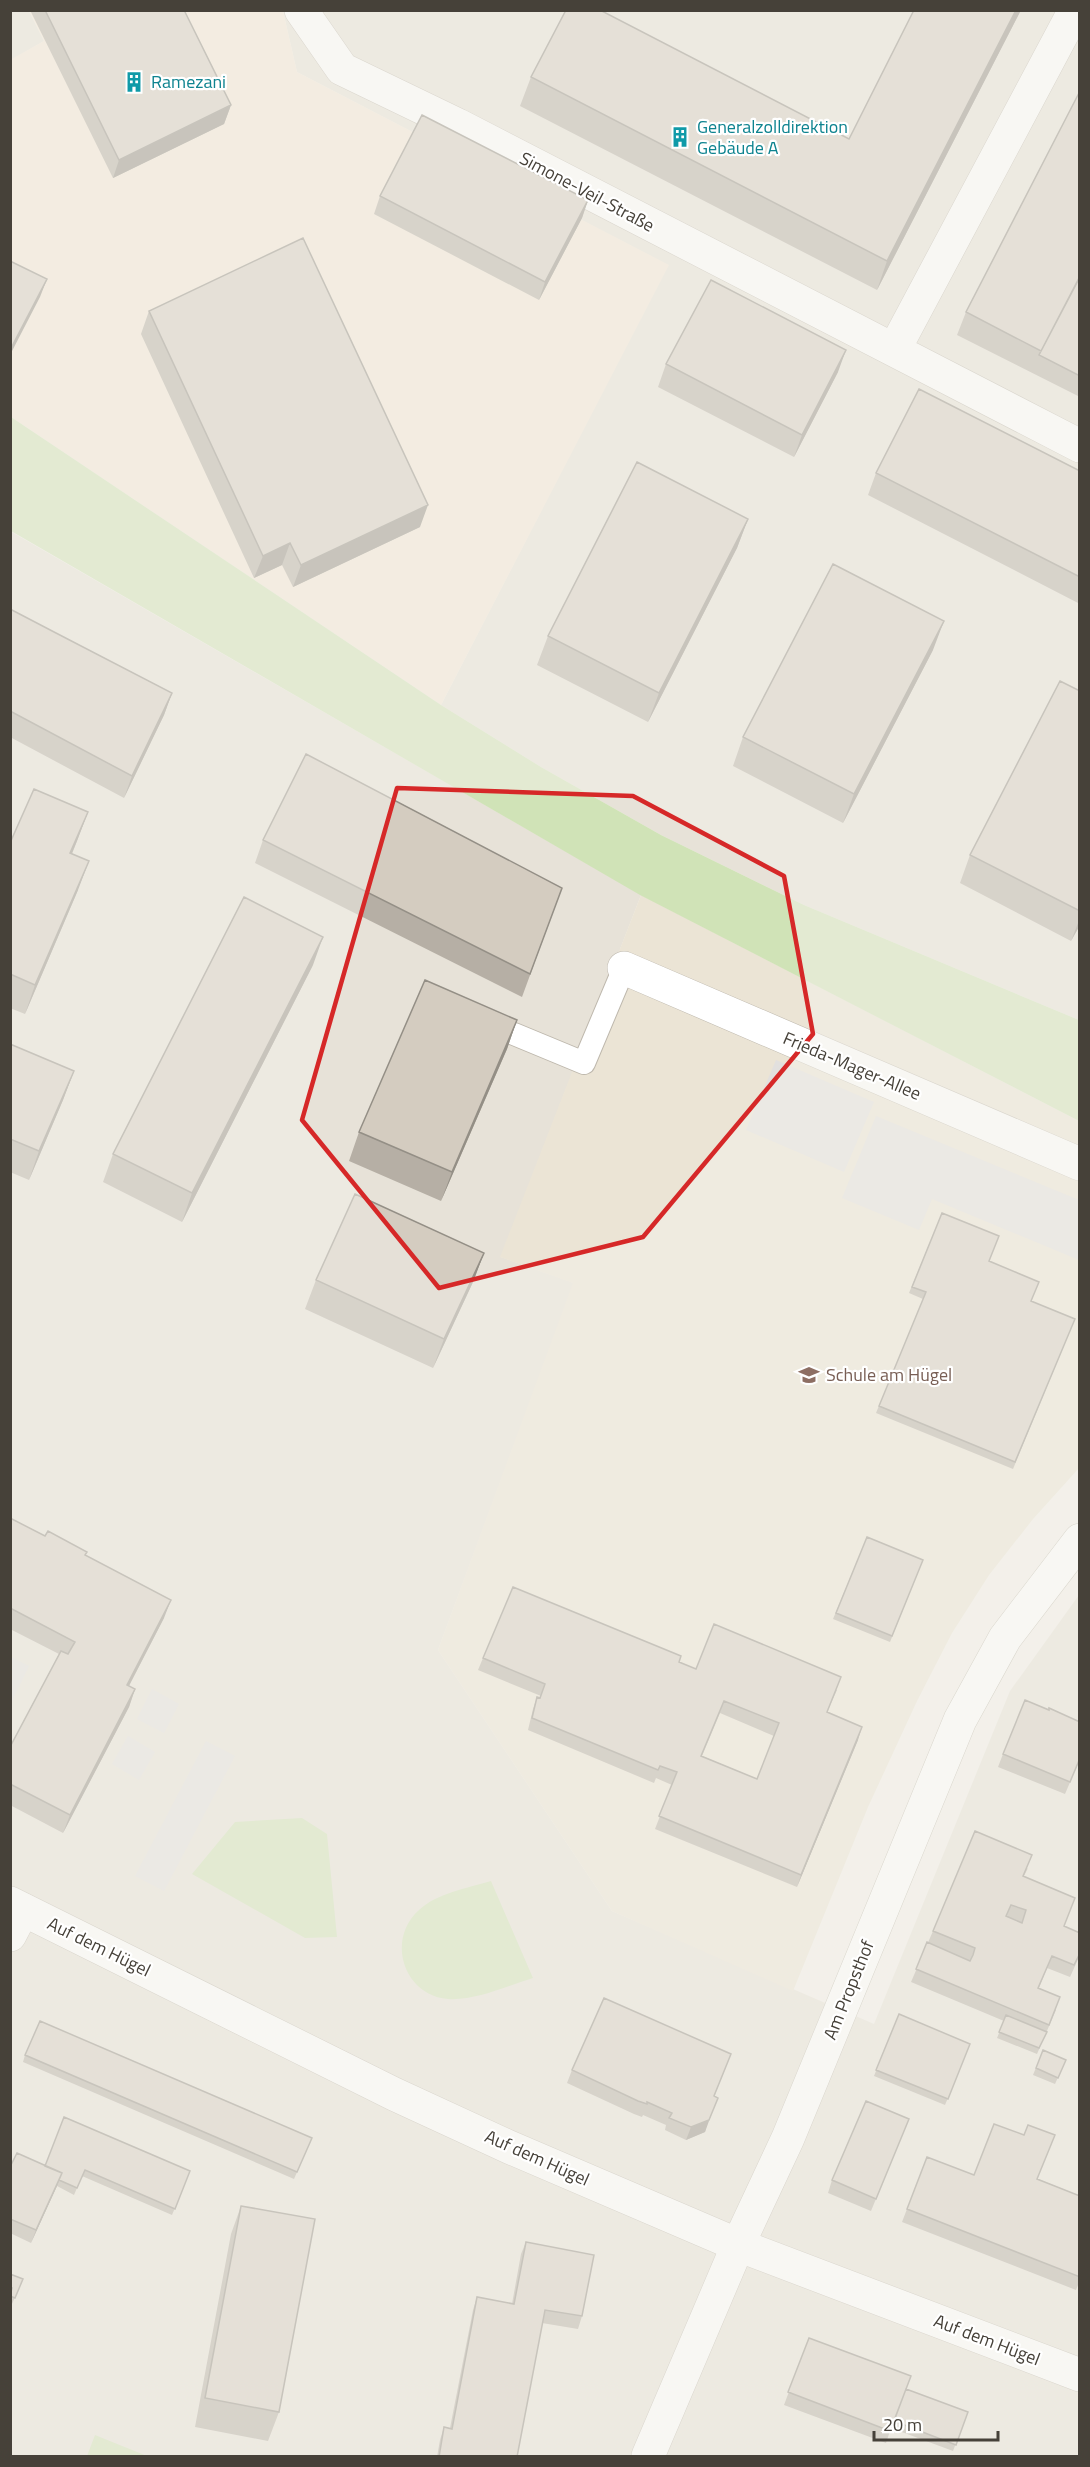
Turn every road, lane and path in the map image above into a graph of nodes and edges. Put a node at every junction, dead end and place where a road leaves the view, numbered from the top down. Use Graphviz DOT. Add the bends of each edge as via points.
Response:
graph roads {
  1 [pos="302,10"];
  2 [pos="1075,10"];
  3 [pos="894,350"];
  4 [pos="1080,446"];
  5 [pos="624,968"];
  6 [pos="514,1034"];
  7 [pos="1080,1164"];
  8 [pos="1080,1540"];
  9 [pos="15,1916"];
  10 [pos="738,2245"];
  11 [pos="1080,2375"];
  12 [pos="648,2457"];
  1 -- 3 [label="street, Simone-Veil-Straße" via="342,69"];
  2 -- 3 [label="street"];
  3 -- 4 [label="street, Simone-Veil-Straße"];
  5 -- 6 [label="lane" via="584,1063"];
  5 -- 7 [label="street, Frieda-Mager-Allee"];
  8 -- 10 [label="street, Am Propsthof" via="1005,1638 960,1720 788,2138"];
  9 -- 10 [label="street, Auf dem Hügel" via="509,2147"];
  10 -- 11 [label="street, Auf dem Hügel"];
  10 -- 12 [label="street, Am Propsthof"];
}
